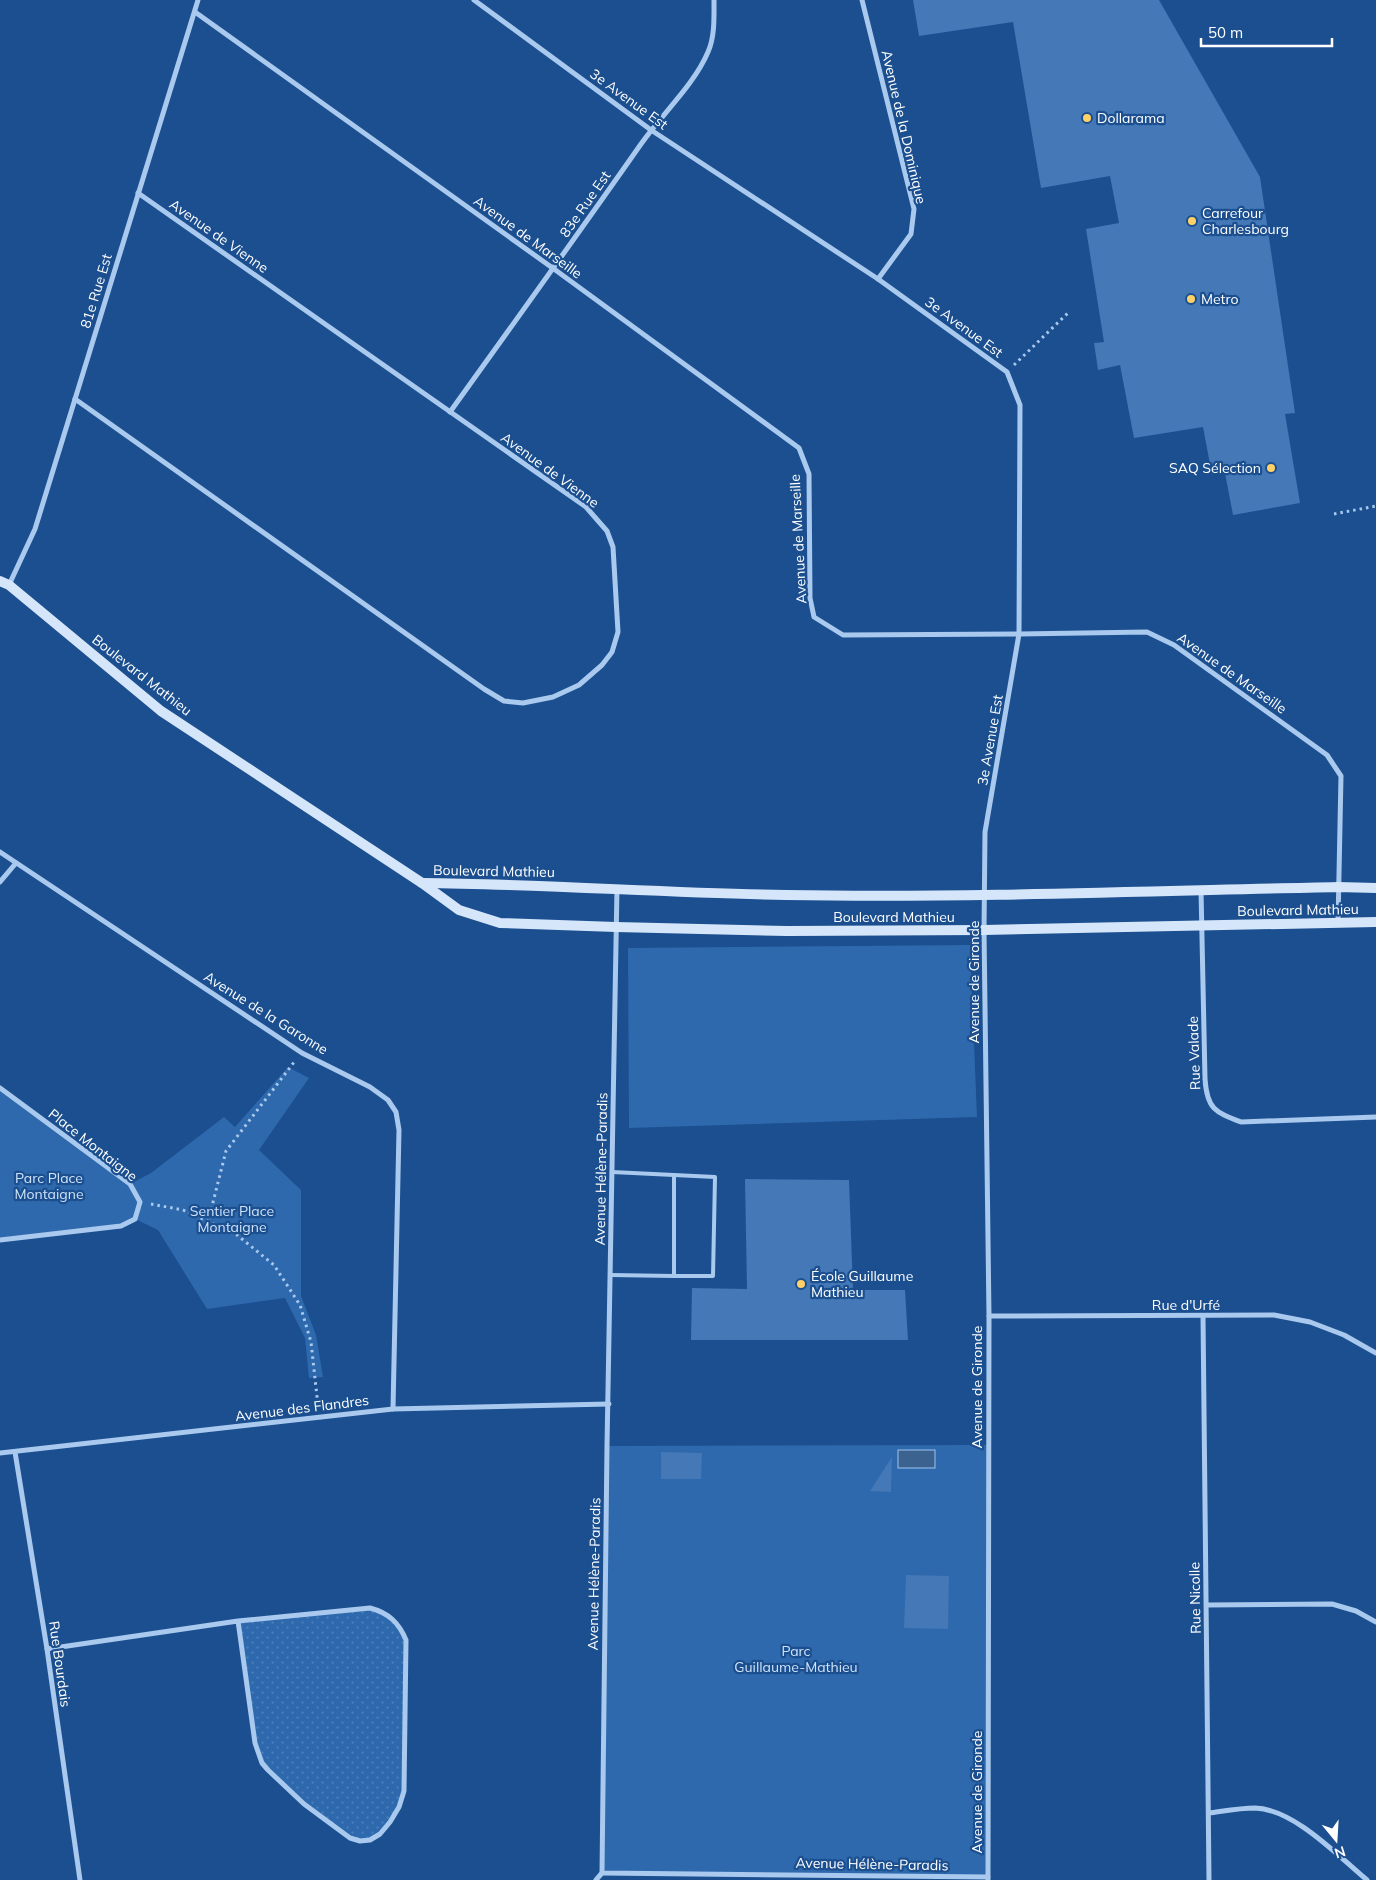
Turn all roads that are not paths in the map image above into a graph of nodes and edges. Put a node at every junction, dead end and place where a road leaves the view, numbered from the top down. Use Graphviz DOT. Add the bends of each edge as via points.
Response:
graph roads {
  1 [pos="198,0"];
  2 [pos="474,0"];
  3 [pos="714,0"];
  4 [pos="862,0"];
  5 [pos="194,12"];
  6 [pos="651,130"];
  7 [pos="138,194"];
  8 [pos="554,269"];
  9 [pos="878,279"];
  10 [pos="75,398"];
  11 [pos="450,412"];
  12 [pos="4,583"];
  13 [pos="1019,634"];
  14 [pos="0,852"];
  15 [pos="16,863"];
  16 [pos="0,882"];
  17 [pos="422,883"];
  18 [pos="1338,887"];
  19 [pos="617,888"];
  20 [pos="1376,888"];
  21 [pos="1201,890"];
  22 [pos="985,894"];
  23 [pos="1376,922"];
  24 [pos="1338,923"];
  25 [pos="1201,925"];
  26 [pos="616,928"];
  27 [pos="984,930"];
  28 [pos="0,1088"];
  29 [pos="1376,1117"];
  30 [pos="612,1172"];
  31 [pos="674,1175"];
  32 [pos="0,1240"];
  33 [pos="611,1275"];
  34 [pos="674,1276"];
  35 [pos="989,1316"];
  36 [pos="1203,1316"];
  37 [pos="1376,1354"];
  38 [pos="609,1404"];
  39 [pos="392,1408"];
  40 [pos="15,1452"];
  41 [pos="0,1453"];
  42 [pos="1207,1605"];
  43 [pos="238,1621"];
  44 [pos="1376,1622"];
  45 [pos="47,1649"];
  46 [pos="1209,1812"];
  47 [pos="602,1873"];
  48 [pos="988,1878"];
  49 [pos="80,1880"];
  50 [pos="596,1880"];
  51 [pos="1209,1880"];
  52 [pos="1367,1880"];
  1 -- 5 [label="street, 81e Rue Est"];
  2 -- 6 [label="street, 3e Avenue Est"];
  3 -- 6 [label="street, 83e Rue Est" via="714,27 709,51 696,74"];
  4 -- 9 [label="street, Avenue de la Dominique" via="914,209 911,234"];
  5 -- 7 [label="street, 81e Rue Est"];
  5 -- 8 [label="street, Avenue de Marseille"];
  6 -- 8 [label="street, 83e Rue Est"];
  6 -- 9 [label="street, 3e Avenue Est"];
  7 -- 10 [label="street, 81e Rue Est"];
  7 -- 11 [label="street, Avenue de Vienne"];
  8 -- 11 [label="street, 83e Rue Est"];
  8 -- 13 [label="street, Avenue de Marseille" via="799,448 809,474 810,598 814,617 843,635"];
  9 -- 13 [label="street, 3e Avenue Est" via="1007,372 1020,405"];
  10 -- 11 [label="street, Avenue de Vienne" via="484,689 504,700 523,703 553,697 579,685 612,652 618,632 613,548 607,531 586,507"];
  10 -- 12 [label="street, 81e Rue Est" via="35,530"];
  12 -- 17 [label="street, Boulevard Mathieu" via="161,711"];
  13 -- 18 [label="street, Avenue de Marseille" via="1147,632 1174,644 1327,754 1341,776"];
  13 -- 22 [label="street, 3e Avenue Est" via="985,832"];
  14 -- 15 [label="street, Avenue de la Garonne"];
  15 -- 16 [label="street"];
  15 -- 39 [label="street, Avenue de la Garonne" via="302,1053 370,1087 388,1100 396,1112 399,1130"];
  17 -- 19 [label="street, Boulevard Mathieu"];
  17 -- 26 [label="street, Boulevard Mathieu" via="459,910 500,923"];
  18 -- 20 [label="street, Boulevard Mathieu"];
  18 -- 21 [label="street, Boulevard Mathieu"];
  18 -- 24 [label="street, Avenue de Marseille"];
  19 -- 22 [label="street, Boulevard Mathieu" via="785,895"];
  19 -- 26 [label="street, Avenue Hélène-Paradis"];
  21 -- 22 [label="street, Boulevard Mathieu"];
  21 -- 25 [label="street, Rue Valade"];
  22 -- 27 [label="street, Avenue de Gironde"];
  23 -- 24 [label="street, Boulevard Mathieu"];
  24 -- 25 [label="street, Boulevard Mathieu"];
  25 -- 27 [label="street, Boulevard Mathieu"];
  25 -- 29 [label="street, Rue Valade" via="1206,1096 1212,1107 1241,1122"];
  26 -- 27 [label="street, Boulevard Mathieu"];
  26 -- 30 [label="street, Avenue Hélène-Paradis"];
  27 -- 35 [label="street, Avenue de Gironde"];
  28 -- 32 [label="street, Place Montaigne" via="130,1184 140,1202 135,1219 121,1226"];
  30 -- 31 [label="lane"];
  30 -- 33 [label="street, Avenue Hélène-Paradis"];
  31 -- 34 [label="lane"];
  31 -- 34 [label="lane" via="715,1176 713,1276"];
  33 -- 34 [label="lane"];
  33 -- 38 [label="street, Avenue Hélène-Paradis"];
  35 -- 36 [label="street, Rue d'Urfé"];
  35 -- 48 [label="street, Avenue de Gironde"];
  36 -- 37 [label="street, Rue d'Urfé" via="1274,1315 1310,1322 1344,1335"];
  36 -- 42 [label="street, Rue Nicolle"];
  38 -- 39 [label="street, Avenue des Flandres"];
  38 -- 47 [label="street, Avenue Hélène-Paradis"];
  39 -- 40 [label="street, Avenue des Flandres"];
  40 -- 41 [label="street, Avenue des Flandres"];
  40 -- 45 [label="street, Rue Bourdais"];
  42 -- 44 [label="street" via="1332,1604 1356,1611"];
  42 -- 46 [label="street, Rue Nicolle"];
  43 -- 43 [label="street" via="370,1608 383,1612 401,1628 406,1640 404,1791 399,1807 380,1834 360,1841 350,1838 304,1804 262,1763 255,1743"];
  43 -- 45 [label="street"];
  45 -- 49 [label="street, Rue Bourdais"];
  46 -- 51 [label="street, Rue Nicolle"];
  46 -- 52 [label="street" via="1256,1808 1280,1814 1302,1826"];
  47 -- 48 [label="street, Avenue Hélène-Paradis"];
  47 -- 50 [label="street"];
}
